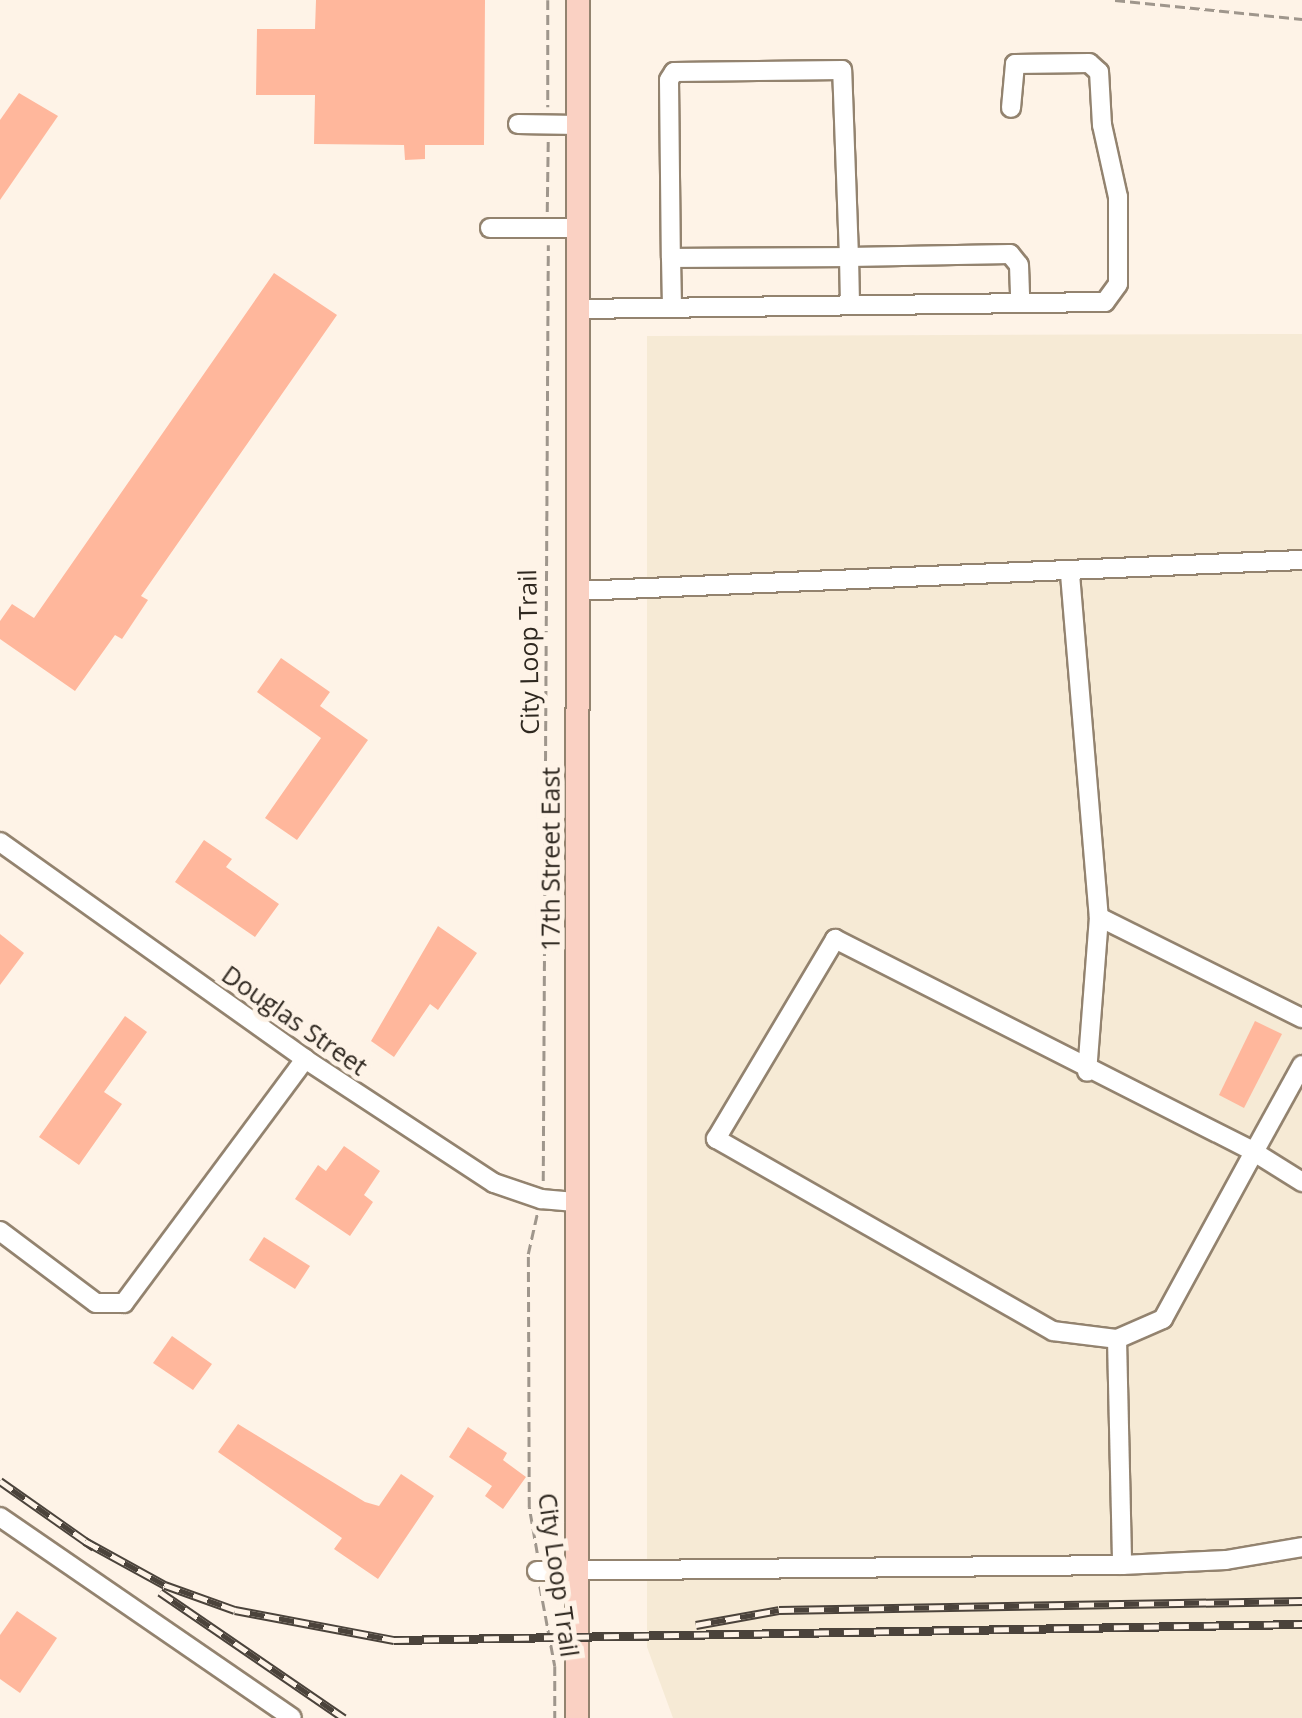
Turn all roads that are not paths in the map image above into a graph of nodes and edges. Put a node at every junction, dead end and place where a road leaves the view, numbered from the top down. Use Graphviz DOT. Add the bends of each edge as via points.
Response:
graph roads {
  1 [pos="578,0"];
  2 [pos="1011,108"];
  3 [pos="518,124"];
  4 [pos="578,126"];
  5 [pos="490,228"];
  6 [pos="578,228"];
  7 [pos="849,256"];
  8 [pos="671,258"];
  9 [pos="1020,301"];
  10 [pos="850,304"];
  11 [pos="672,308"];
  12 [pos="578,309"];
  13 [pos="1302,560"];
  14 [pos="1070,574"];
  15 [pos="577,591"];
  16 [pos="0,842"];
  17 [pos="1099,916"];
  18 [pos="1302,1018"];
  19 [pos="305,1060"];
  20 [pos="1302,1066"];
  21 [pos="1088,1072"];
  22 [pos="1254,1152"];
  23 [pos="1302,1182"];
  24 [pos="578,1202"];
  25 [pos="0,1231"];
  26 [pos="1117,1339"];
  27 [pos="0,1517"];
  28 [pos="1302,1547"];
  29 [pos="1122,1566"];
  30 [pos="537,1571"];
  31 [pos="578,1572"];
  32 [pos="292,1718"];
  33 [pos="577,1718"];
  1 -- 4 [label="main road, 17th Street East"];
  2 -- 9 [label="street" via="1016,64 1089,64 1099,72 1118,197 1114,295 1105,302"];
  3 -- 4 [label="street"];
  4 -- 6 [label="main road, 17th Street East"];
  5 -- 6 [label="street"];
  6 -- 12 [label="main road, 17th Street East"];
  7 -- 8 [label="street"];
  7 -- 8 [label="street" via="847,80 833,66 674,72"];
  7 -- 9 [label="street" via="1010,254 1019,265"];
  7 -- 10 [label="street"];
  8 -- 11 [label="street"];
  9 -- 10 [label="street"];
  10 -- 11 [label="street"];
  11 -- 12 [label="street"];
  12 -- 15 [label="main road, 17th Street East"];
  13 -- 14 [label="street"];
  14 -- 15 [label="street"];
  14 -- 17 [label="street"];
  15 -- 24 [label="main road, 17th Street East"];
  16 -- 19 [label="street, Douglas Street"];
  17 -- 18 [label="street"];
  17 -- 21 [label="street"];
  19 -- 24 [label="street, Douglas Street" via="494,1183 540,1199"];
  19 -- 25 [label="street" via="124,1303 96,1303"];
  20 -- 22 [label="street"];
  21 -- 22 [label="street"];
  21 -- 26 [label="street" via="835,939 716,1139 1054,1331"];
  22 -- 23 [label="street"];
  22 -- 26 [label="street" via="1163,1318"];
  24 -- 31 [label="main road, 17th Street East"];
  26 -- 29 [label="street"];
  27 -- 32 [label="street"];
  28 -- 29 [label="street"];
  29 -- 31 [label="street"];
  30 -- 31 [label="street"];
  31 -- 33 [label="main road, 17th Street East"];
}
